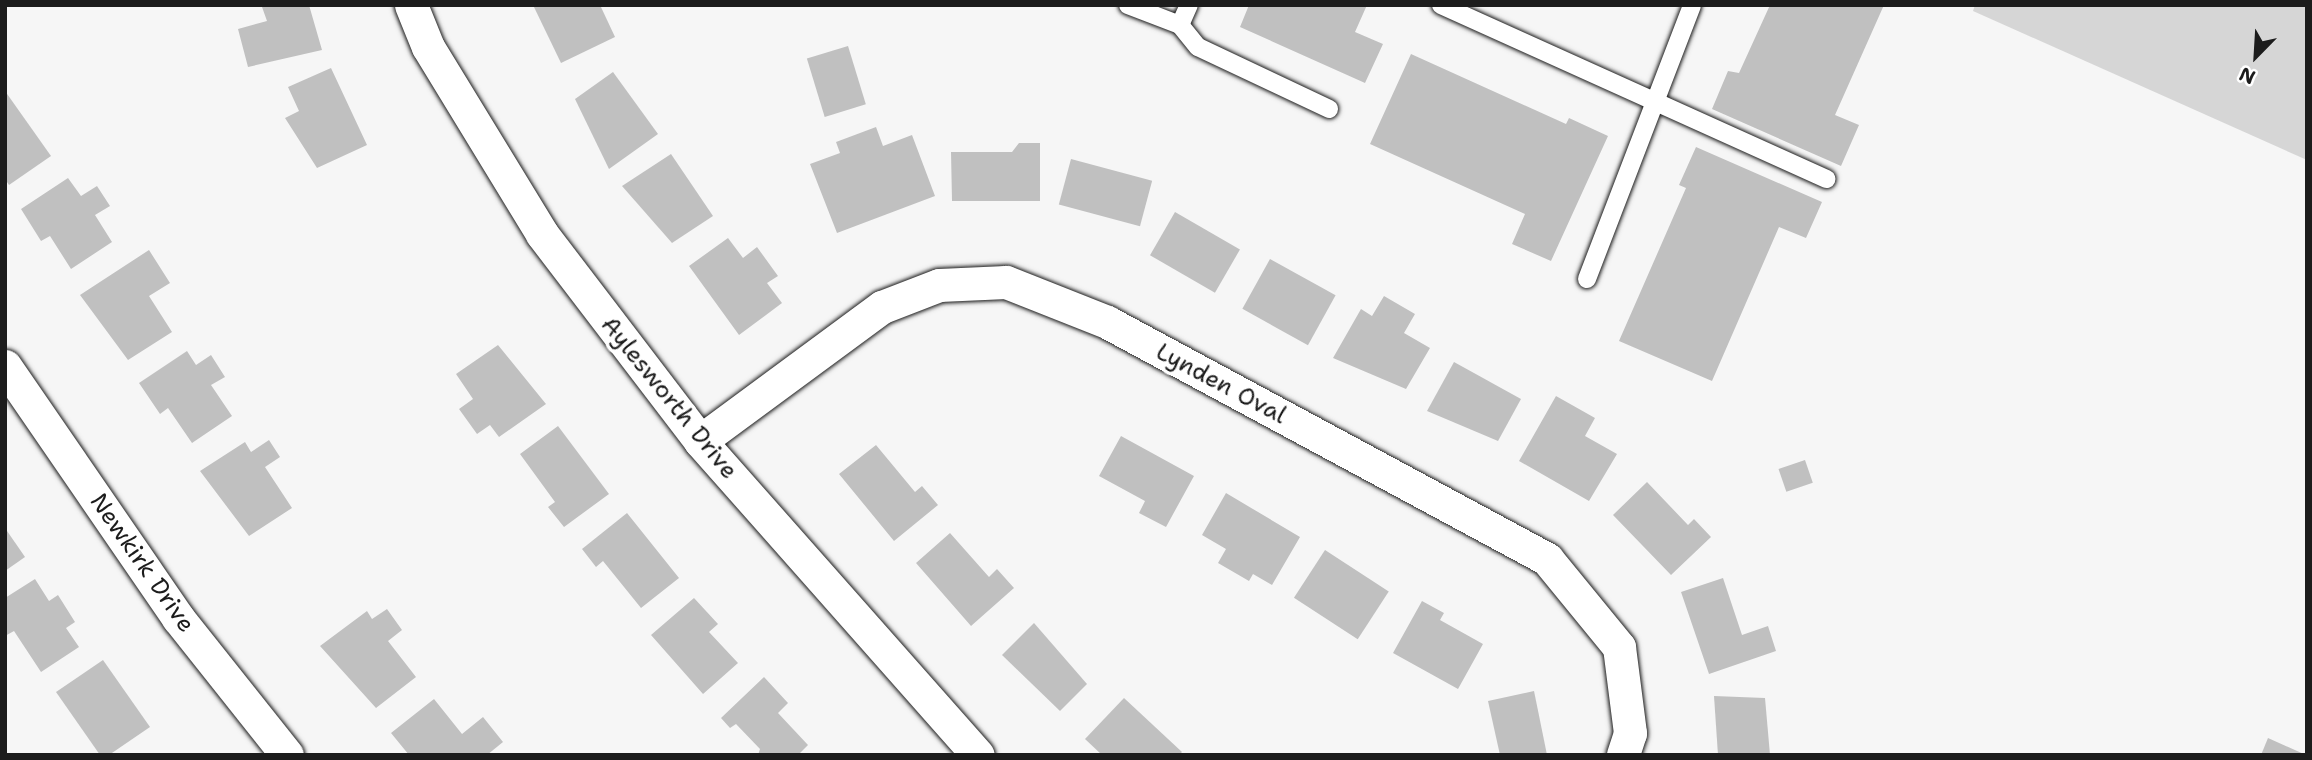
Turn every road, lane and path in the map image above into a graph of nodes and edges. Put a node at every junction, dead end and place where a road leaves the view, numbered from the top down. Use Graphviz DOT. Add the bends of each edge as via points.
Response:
graph roads {
  1 [pos="411,5"];
  2 [pos="1128,5"];
  3 [pos="1189,5"];
  4 [pos="1441,5"];
  5 [pos="1692,5"];
  6 [pos="1180,25"];
  7 [pos="1655,101"];
  8 [pos="1329,109"];
  9 [pos="1827,179"];
  10 [pos="1587,279"];
  11 [pos="5,366"];
  12 [pos="700,441"];
  13 [pos="287,755"];
  14 [pos="978,755"];
  15 [pos="1623,755"];
  1 -- 12 [label="street, Aylesworth Drive" via="428,47 542,234"];
  2 -- 6 [label="lane"];
  3 -- 6 [label="lane"];
  4 -- 7 [label="lane"];
  5 -- 7 [label="lane"];
  6 -- 8 [label="lane" via="1198,47"];
  7 -- 9 [label="lane"];
  7 -- 10 [label="lane"];
  11 -- 13 [label="street, Newkirk Drive" via="178,618"];
  12 -- 14 [label="street, Aylesworth Drive"];
  12 -- 15 [label="street, Lynden Oval" via="882,307 939,285 1006,282 1107,322 1547,559 1619,647 1630,733"];
}
